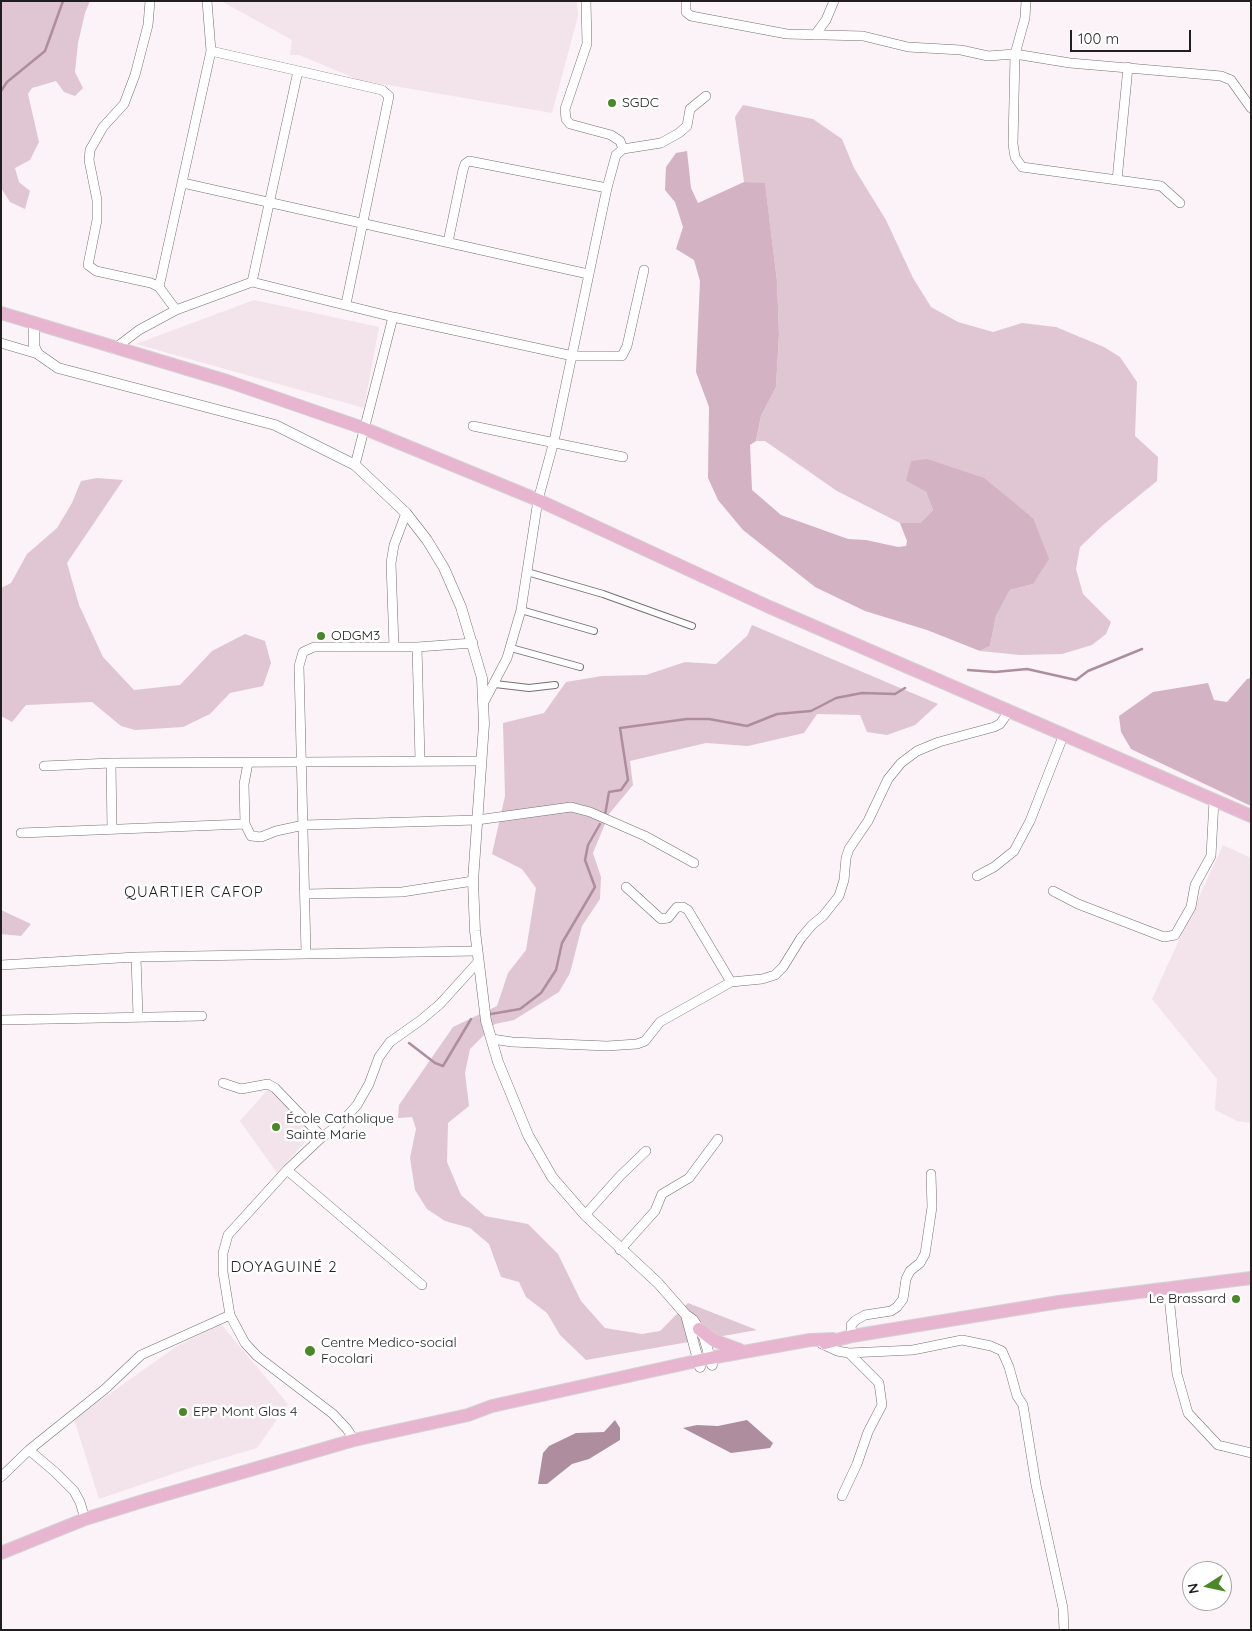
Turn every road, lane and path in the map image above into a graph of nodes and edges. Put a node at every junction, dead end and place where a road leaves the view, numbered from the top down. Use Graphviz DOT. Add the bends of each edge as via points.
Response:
graph roads {
  1 [pos="150,1"];
  2 [pos="207,1"];
  3 [pos="586,1"];
  4 [pos="686,1"];
  5 [pos="834,1"];
  6 [pos="1026,1"];
  7 [pos="815,35"];
  8 [pos="211,51"];
  9 [pos="1015,54"];
  10 [pos="1128,67"];
  11 [pos="298,71"];
  12 [pos="706,96"];
  13 [pos="1251,108"];
  14 [pos="622,149"];
  15 [pos="1118,180"];
  16 [pos="183,182"];
  17 [pos="607,188"];
  18 [pos="270,202"];
  19 [pos="1180,203"];
  20 [pos="363,224"];
  21 [pos="448,242"];
  22 [pos="644,270"];
  23 [pos="588,274"];
  24 [pos="252,282"];
  25 [pos="159,287"];
  26 [pos="346,304"];
  27 [pos="176,310"];
  28 [pos="1,313"];
  29 [pos="393,317"];
  30 [pos="34,324"];
  31 [pos="1,342"];
  32 [pos="114,349"];
  33 [pos="38,354"];
  34 [pos="573,356"];
  35 [pos="474,426"];
  36 [pos="363,428"];
  37 [pos="554,441"];
  38 [pos="623,457"];
  39 [pos="355,465"];
  40 [pos="538,500"];
  41 [pos="406,513"];
  42 [pos="527,572"];
  43 [pos="520,610"];
  44 [pos="692,626"];
  45 [pos="594,631"];
  46 [pos="473,643"];
  47 [pos="394,647"];
  48 [pos="417,647"];
  49 [pos="511,648"];
  50 [pos="580,667"];
  51 [pos="495,684"];
  52 [pos="555,685"];
  53 [pos="484,702"];
  54 [pos="1009,711"];
  55 [pos="1064,734"];
  56 [pos="420,760"];
  57 [pos="302,761"];
  58 [pos="480,761"];
  59 [pos="111,763"];
  60 [pos="248,763"];
  61 [pos="44,766"];
  62 [pos="1214,800"];
  63 [pos="1251,816"];
  64 [pos="477,820"];
  65 [pos="245,824"];
  66 [pos="304,825"];
  67 [pos="112,830"];
  68 [pos="21,833"];
  69 [pos="694,863"];
  70 [pos="977,876"];
  71 [pos="473,881"];
  72 [pos="626,887"];
  73 [pos="1053,891"];
  74 [pos="305,894"];
  75 [pos="476,951"];
  76 [pos="306,953"];
  77 [pos="136,957"];
  78 [pos="478,962"];
  79 [pos="1,965"];
  80 [pos="731,982"];
  81 [pos="138,1016"];
  82 [pos="202,1016"];
  83 [pos="1,1020"];
  84 [pos="492,1039"];
  85 [pos="223,1083"];
  86 [pos="322,1137"];
  87 [pos="718,1139"];
  88 [pos="646,1151"];
  89 [pos="287,1170"];
  90 [pos="931,1174"];
  91 [pos="585,1215"];
  92 [pos="620,1250"];
  93 [pos="1251,1278"];
  94 [pos="422,1285"];
  95 [pos="1168,1287"];
  96 [pos="230,1315"];
  97 [pos="686,1316"];
  98 [pos="699,1329"];
  99 [pos="852,1336"];
  100 [pos="828,1341"];
  101 [pos="742,1351"];
  102 [pos="849,1353"];
  103 [pos="705,1363"];
  104 [pos="354,1440"];
  105 [pos="29,1450"];
  106 [pos="1251,1453"];
  107 [pos="1,1477"];
  108 [pos="842,1496"];
  109 [pos="85,1519"];
  110 [pos="1,1553"];
  111 [pos="1064,1630"];
  1 -- 25 [label="street" via="148,26 124,104 103,127 90,150 97,220 88,265 96,272"];
  2 -- 8 [label="street"];
  3 -- 14 [label="street" via="587,44 565,110 566,119 570,124 611,135 620,141"];
  4 -- 7 [label="street" via="686,12 691,16 787,34"];
  5 -- 7 [label="street"];
  6 -- 9 [label="street"];
  7 -- 9 [label="street" via="863,36 908,48 961,50 988,56"];
  8 -- 11 [label="street"];
  8 -- 16 [label="street"];
  9 -- 10 [label="street" via="1070,63"];
  9 -- 15 [label="street" via="1013,144 1015,157 1022,167"];
  10 -- 13 [label="street" via="1221,76 1231,80"];
  10 -- 15 [label="street"];
  11 -- 18 [label="street"];
  11 -- 20 [label="street" via="382,90 389,96"];
  12 -- 14 [label="street" via="690,108 687,126 679,134 661,142"];
  14 -- 17 [label="street" via="616,155"];
  15 -- 19 [label="street" via="1161,186"];
  16 -- 18 [label="street"];
  16 -- 25 [label="street"];
  17 -- 21 [label="street" via="469,161 463,170"];
  17 -- 23 [label="street"];
  18 -- 20 [label="street"];
  18 -- 24 [label="street"];
  20 -- 21 [label="street"];
  20 -- 26 [label="street"];
  21 -- 23 [label="street"];
  22 -- 34 [label="street" via="622,356"];
  23 -- 34 [label="street"];
  24 -- 26 [label="street"];
  24 -- 27 [label="street"];
  25 -- 27 [label="street"];
  26 -- 29 [label="street"];
  27 -- 32 [label="street" via="139,330"];
  28 -- 30 [label="main road"];
  29 -- 34 [label="street"];
  29 -- 36 [label="street"];
  30 -- 32 [label="main road"];
  30 -- 33 [label="street" via="34,346"];
  31 -- 33 [label="street"];
  32 -- 36 [label="main road" via="227,381"];
  33 -- 39 [label="street" via="58,368 74,374 275,425"];
  34 -- 37 [label="street"];
  35 -- 37 [label="street"];
  36 -- 39 [label="street"];
  36 -- 40 [label="main road"];
  37 -- 38 [label="street"];
  37 -- 40 [label="street"];
  39 -- 41 [label="street"];
  40 -- 42 [label="street"];
  40 -- 54 [label="main road" via="671,563"];
  41 -- 46 [label="street" via="444,568"];
  41 -- 47 [label="street" via="391,562"];
  42 -- 43 [label="street"];
  42 -- 44 [label="street" via="603,594"];
  43 -- 45 [label="street"];
  43 -- 49 [label="street"];
  46 -- 48 [label="street"];
  46 -- 53 [label="street"];
  47 -- 48 [label="street"];
  47 -- 57 [label="street" via="314,647 303,652 299,666"];
  48 -- 56 [label="street"];
  49 -- 50 [label="street"];
  49 -- 51 [label="street"];
  51 -- 52 [label="street" via="529,688"];
  51 -- 53 [label="street"];
  53 -- 58 [label="street"];
  54 -- 55 [label="main road"];
  54 -- 80 [label="street" via="994,727 939,742 917,751 901,763 884,786 868,821 849,849 844,880 832,906 812,925 775,975"];
  55 -- 62 [label="main road"];
  55 -- 70 [label="street" via="1030,821 1014,851"];
  56 -- 57 [label="street"];
  56 -- 58 [label="street"];
  57 -- 60 [label="street"];
  57 -- 66 [label="street"];
  58 -- 64 [label="street"];
  59 -- 60 [label="street"];
  59 -- 61 [label="street"];
  59 -- 67 [label="street"];
  60 -- 65 [label="street" via="244,784"];
  62 -- 63 [label="main road"];
  62 -- 73 [label="street" via="1211,856 1195,885 1191,907 1176,935 1164,937"];
  64 -- 66 [label="street"];
  64 -- 69 [label="street" via="571,807 645,836"];
  64 -- 71 [label="street"];
  65 -- 66 [label="street" via="251,836 261,837"];
  65 -- 67 [label="street"];
  66 -- 74 [label="street"];
  67 -- 68 [label="street"];
  71 -- 74 [label="street" via="402,892"];
  71 -- 75 [label="street"];
  72 -- 80 [label="street" via="662,919 668,918 677,908 683,906 688,910"];
  74 -- 76 [label="street"];
  75 -- 76 [label="street"];
  75 -- 78 [label="street"];
  76 -- 77 [label="street"];
  77 -- 79 [label="street"];
  77 -- 81 [label="street"];
  78 -- 84 [label="street" via="486,1021"];
  78 -- 86 [label="street" via="440,1004 390,1042 357,1105 340,1124"];
  80 -- 84 [label="street" via="660,1022 645,1041 637,1044 607,1046"];
  81 -- 82 [label="street"];
  81 -- 83 [label="street"];
  84 -- 91 [label="street" via="508,1091 528,1135 552,1177"];
  85 -- 86 [label="street" via="240,1089 268,1084"];
  86 -- 89 [label="street"];
  87 -- 92 [label="street" via="689,1178 662,1194 650,1216"];
  88 -- 91 [label="street"];
  89 -- 94 [label="street"];
  89 -- 96 [label="street" via="228,1236 223,1253 223,1272"];
  90 -- 99 [label="street" via="932,1207 925,1254 920,1263 910,1270 898,1308 864,1315 851,1325"];
  91 -- 92 [label="street"];
  92 -- 97 [label="street" via="673,1298"];
  93 -- 95 [label="main road"];
  95 -- 99 [label="main road"];
  95 -- 106 [label="street" via="1177,1374 1188,1413 1218,1445"];
  96 -- 104 [label="street" via="244,1343 333,1414"];
  96 -- 105 [label="street" via="141,1355 105,1389"];
  97 -- 98 [label="street"];
  97 -- 103 [label="street"];
  98 -- 101 [label="main road" via="714,1340"];
  98 -- 103 [label="street"];
  99 -- 100 [label="main road"];
  100 -- 101 [label="main road" via="810,1340"];
  100 -- 102 [label="street" via="837,1351"];
  100 -- 103 [label="main road"];
  101 -- 103 [label="main road"];
  102 -- 108 [label="street" via="879,1383 882,1405"];
  102 -- 111 [label="street" via="913,1350 962,1340 1002,1351 1022,1405 1063,1608"];
  103 -- 104 [label="main road" via="492,1406 468,1415"];
  104 -- 109 [label="main road"];
  105 -- 107 [label="street"];
  105 -- 109 [label="street" via="74,1491"];
  109 -- 110 [label="main road"];
}
